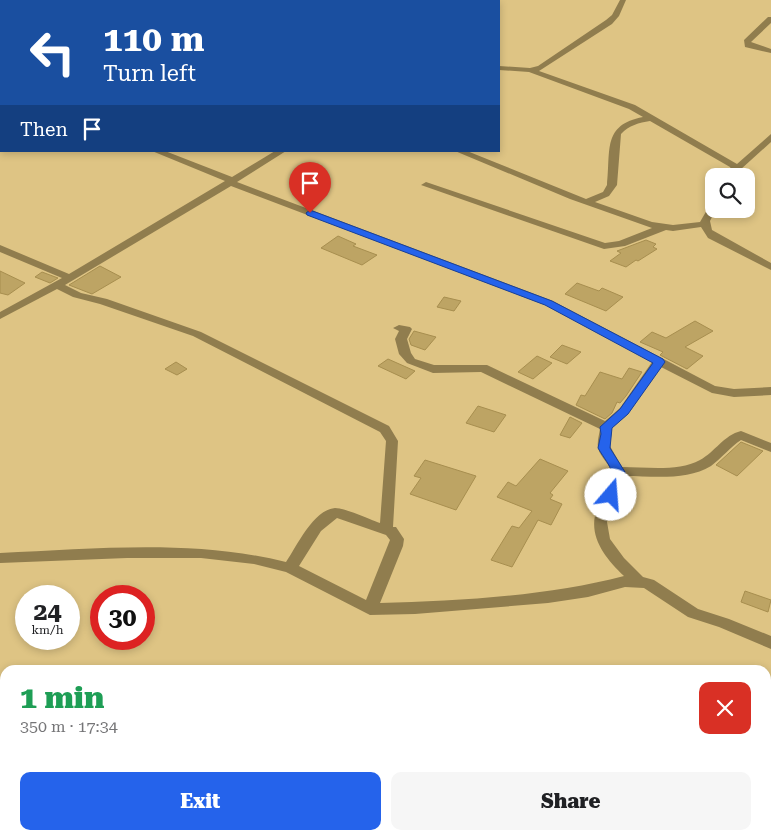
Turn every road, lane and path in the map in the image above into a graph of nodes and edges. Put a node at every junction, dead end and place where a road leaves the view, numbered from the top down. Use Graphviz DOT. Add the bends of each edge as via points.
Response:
graph roads {
  1 [pos="623,0"];
  2 [pos="771,20"];
  3 [pos="771,51"];
  4 [pos="500,68"];
  5 [pos="530,70"];
  6 [pos="652,118"];
  7 [pos="771,137"];
  8 [pos="158,152"];
  9 [pos="280,152"];
  10 [pos="461,152"];
  11 [pos="731,168"];
  12 [pos="738,168"];
  13 [pos="230,181"];
  14 [pos="426,185"];
  15 [pos="586,202"];
  16 [pos="705,218"];
  17 [pos="704,224"];
  18 [pos="662,228"];
  19 [pos="0,248"];
  20 [pos="771,267"];
  21 [pos="70,278"];
  22 [pos="56,285"];
  23 [pos="0,316"];
  24 [pos="399,328"];
  25 [pos="659,362"];
  26 [pos="771,391"];
  27 [pos="606,427"];
  28 [pos="771,448"];
  29 [pos="619,472"];
  30 [pos="386,530"];
  31 [pos="0,558"];
  32 [pos="290,568"];
  33 [pos="638,581"];
  34 [pos="370,609"];
  35 [pos="771,643"];
  1 -- 5 [label="street" via="610,22 545,65"];
  2 -- 3 [label="street" via="747,42"];
  4 -- 5 [label="street"];
  5 -- 6 [label="street"];
  6 -- 11 [label="street" via="727,161"];
  6 -- 15 [label="street" via="632,122 619,129 612,185 606,194"];
  7 -- 12 [label="street"];
  8 -- 13 [label="street"];
  9 -- 13 [label="street"];
  10 -- 15 [label="street"];
  13 -- 21 [label="street"];
  13 -- 25 [label="street" via="549,303"];
  14 -- 18 [label="street" via="604,246 621,244"];
  15 -- 18 [label="street"];
  16 -- 17 [label="street"];
  17 -- 18 [label="street"];
  17 -- 20 [label="street" via="712,236"];
  19 -- 21 [label="street"];
  21 -- 22 [label="street"];
  22 -- 23 [label="street"];
  22 -- 30 [label="street" via="77,295 197,334 385,428 392,441"];
  24 -- 27 [label="street" via="406,329 402,339 405,354 411,362 433,369 483,368"];
  25 -- 26 [label="street" via="723,392"];
  25 -- 27 [label="street" via="624,411"];
  27 -- 29 [label="street" via="604,448"];
  28 -- 29 [label="street" via="741,435 702,465"];
  29 -- 33 [label="street" via="600,523 610,552"];
  30 -- 32 [label="street" via="336,513 329,515 321,520"];
  30 -- 34 [label="street" via="397,539 396,546"];
  31 -- 32 [label="street" via="127,552 201,553 254,559"];
  32 -- 34 [label="street"];
  33 -- 34 [label="street" via="548,597"];
  33 -- 35 [label="street" via="649,584 693,614"];
}
